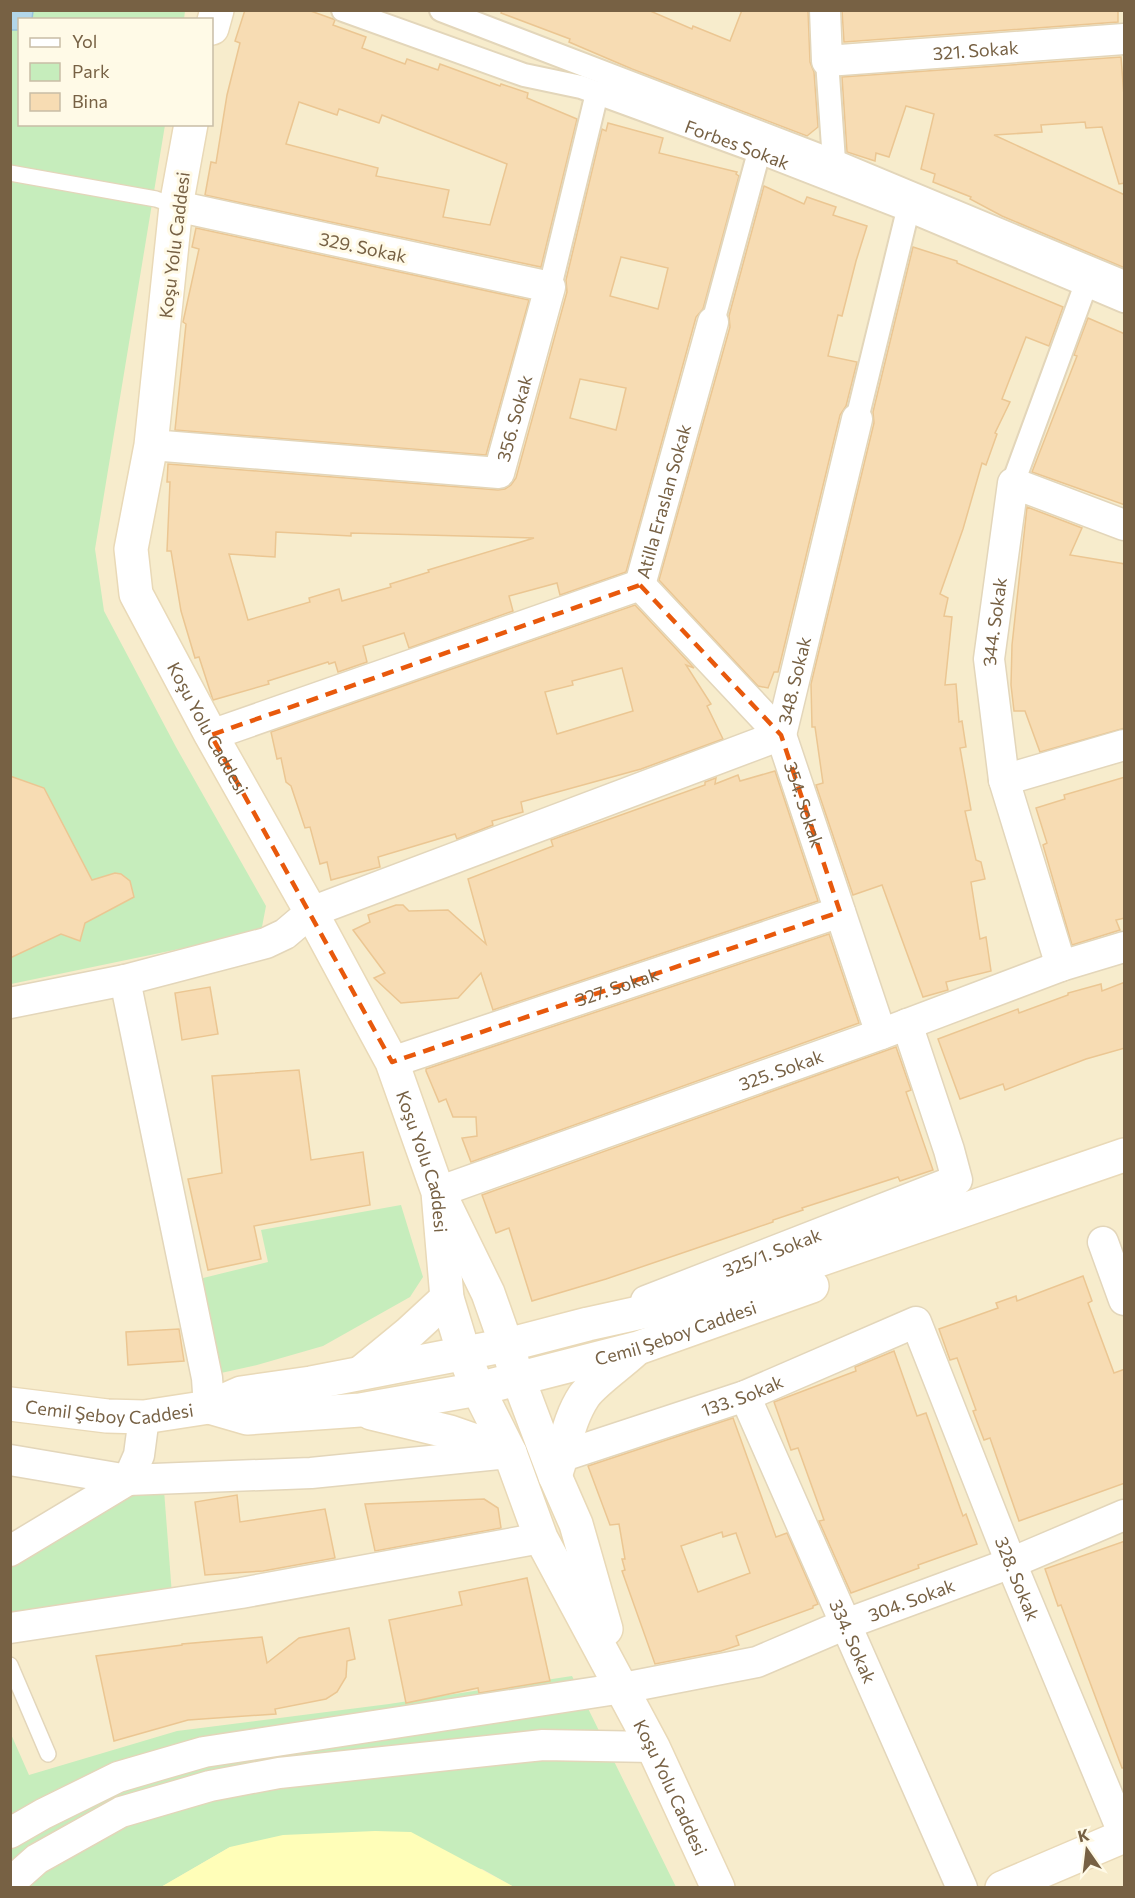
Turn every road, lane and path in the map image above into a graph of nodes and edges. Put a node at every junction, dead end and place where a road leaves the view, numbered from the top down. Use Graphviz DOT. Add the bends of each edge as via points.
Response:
graph roads {
  1 [pos="343,10"];
  2 [pos="825,10"];
  3 [pos="455,13"];
  4 [pos="1125,39"];
  5 [pos="827,61"];
  6 [pos="597,93"];
  7 [pos="191,126"];
  8 [pos="759,152"];
  9 [pos="834,161"];
  10 [pos="10,173"];
  11 [pos="176,206"];
  12 [pos="908,210"];
  13 [pos="1125,282"];
  14 [pos="1086,284"];
  15 [pos="550,287"];
  16 [pos="1125,301"];
  17 [pos="713,322"];
  18 [pos="857,419"];
  19 [pos="151,445"];
  20 [pos="1013,483"];
  21 [pos="1125,525"];
  22 [pos="640,585"];
  23 [pos="211,735"];
  24 [pos="781,735"];
  25 [pos="1125,745"];
  26 [pos="1004,780"];
  27 [pos="311,912"];
  28 [pos="840,912"];
  29 [pos="1125,947"];
  30 [pos="1061,966"];
  31 [pos="125,980"];
  32 [pos="10,1004"];
  33 [pos="894,1029"];
  34 [pos="392,1062"];
  35 [pos="1125,1155"];
  36 [pos="1125,1170"];
  37 [pos="957,1180"];
  38 [pos="438,1192"];
  39 [pos="1103,1242"];
  40 [pos="447,1298"];
  41 [pos="1125,1300"];
  42 [pos="916,1322"];
  43 [pos="588,1324"];
  44 [pos="507,1345"];
  45 [pos="638,1348"];
  46 [pos="464,1354"];
  47 [pos="359,1374"];
  48 [pos="518,1378"];
  49 [pos="478,1389"];
  50 [pos="745,1396"];
  51 [pos="10,1404"];
  52 [pos="210,1407"];
  53 [pos="360,1410"];
  54 [pos="144,1417"];
  55 [pos="510,1453"];
  56 [pos="10,1460"];
  57 [pos="559,1466"];
  58 [pos="128,1480"];
  59 [pos="1125,1515"];
  60 [pos="541,1538"];
  61 [pos="10,1551"];
  62 [pos="1011,1563"];
  63 [pos="846,1624"];
  64 [pos="10,1628"];
  65 [pos="10,1665"];
  66 [pos="623,1688"];
  67 [pos="653,1747"];
  68 [pos="48,1754"];
  69 [pos="10,1833"];
  70 [pos="1125,1835"];
  71 [pos="10,1883"];
  72 [pos="718,1887"];
  73 [pos="962,1887"];
  74 [pos="1002,1887"];
  1 -- 6 [label="street, Forbes Sokak" via="524,75"];
  2 -- 5 [label="street"];
  3 -- 9 [label="street, Forbes Sokak"];
  4 -- 5 [label="street, 321. Sokak"];
  5 -- 9 [label="street"];
  6 -- 8 [label="street, Forbes Sokak"];
  6 -- 15 [label="street, 356. Sokak"];
  7 -- 11 [label="main road, Koşu Yolu Caddesi"];
  8 -- 12 [label="street, Forbes Sokak"];
  8 -- 17 [label="street, Atilla Eraslan Sokak"];
  9 -- 13 [label="street, Forbes Sokak"];
  10 -- 11 [label="lane"];
  11 -- 15 [label="street, 329. Sokak"];
  11 -- 19 [label="main road, Koşu Yolu Caddesi"];
  12 -- 14 [label="street, Forbes Sokak"];
  12 -- 18 [label="street, 348. Sokak"];
  14 -- 16 [label="street, Forbes Sokak"];
  14 -- 20 [label="street, 344. Sokak"];
  15 -- 19 [label="street, 356. Sokak" via="499,473"];
  17 -- 22 [label="street, Atilla Eraslan Sokak"];
  18 -- 24 [label="street, 348. Sokak"];
  19 -- 23 [label="main road, Koşu Yolu Caddesi" via="130,549 136,594"];
  20 -- 21 [label="street"];
  20 -- 26 [label="street, 344. Sokak" via="989,659"];
  22 -- 23 [label="street, Atilla Eraslan Sokak"];
  22 -- 24 [label="street, 354. Sokak"];
  23 -- 27 [label="main road, Koşu Yolu Caddesi"];
  24 -- 27 [label="street, 348. Sokak"];
  24 -- 28 [label="street, 354. Sokak"];
  25 -- 26 [label="street"];
  26 -- 30 [label="street, 344. Sokak"];
  27 -- 31 [label="street, 348. Sokak" via="285,934 266,943"];
  27 -- 34 [label="main road, Koşu Yolu Caddesi"];
  28 -- 33 [label="street, 354. Sokak"];
  28 -- 34 [label="street, 327. Sokak"];
  29 -- 30 [label="street, 325. Sokak"];
  30 -- 33 [label="street, 325. Sokak"];
  31 -- 32 [label="street, 348. Sokak"];
  31 -- 52 [label="street"];
  33 -- 37 [label="street, 354. Sokak" via="949,1150"];
  33 -- 38 [label="street, 325. Sokak"];
  34 -- 38 [label="main road, Koşu Yolu Caddesi"];
  35 -- 43 [label="main road, Cemil Şeboy Caddesi" via="711,1297"];
  36 -- 45 [label="main road, Cemil Şeboy Caddesi" via="888,1260"];
  37 -- 43 [label="street, 325/1. Sokak"];
  38 -- 40 [label="main road, Koşu Yolu Caddesi"];
  38 -- 44 [label="main road, Koşu Yolu Caddesi" via="489,1293"];
  39 -- 41 [label="street"];
  40 -- 46 [label="main road, Koşu Yolu Caddesi"];
  40 -- 47 [label="main road"];
  42 -- 50 [label="street, 133. Sokak"];
  42 -- 62 [label="street, 328. Sokak"];
  43 -- 44 [label="main road, Cemil Şeboy Caddesi"];
  44 -- 46 [label="main road, Cemil Şeboy Caddesi"];
  44 -- 48 [label="main road, Koşu Yolu Caddesi"];
  45 -- 48 [label="main road, Cemil Şeboy Caddesi"];
  45 -- 57 [label="main road" via="585,1394 571,1421"];
  46 -- 47 [label="main road, Cemil Şeboy Caddesi"];
  46 -- 49 [label="main road, Koşu Yolu Caddesi"];
  47 -- 52 [label="main road, Cemil Şeboy Caddesi" via="241,1394"];
  48 -- 49 [label="main road, Cemil Şeboy Caddesi"];
  48 -- 57 [label="main road, Koşu Yolu Caddesi"];
  49 -- 53 [label="main road, Cemil Şeboy Caddesi"];
  49 -- 55 [label="main road, Koşu Yolu Caddesi"];
  50 -- 57 [label="street, 133. Sokak"];
  50 -- 63 [label="street, 334. Sokak"];
  51 -- 54 [label="main road, Cemil Şeboy Caddesi"];
  52 -- 53 [label="main road, Cemil Şeboy Caddesi" via="247,1418"];
  52 -- 54 [label="main road, Cemil Şeboy Caddesi"];
  53 -- 55 [label="main road" via="450,1432"];
  54 -- 58 [label="street" via="138,1455"];
  55 -- 58 [label="street" via="311,1473"];
  55 -- 60 [label="main road, Koşu Yolu Caddesi"];
  56 -- 58 [label="street"];
  57 -- 66 [label="main road, Koşu Yolu Caddesi"];
  58 -- 61 [label="street"];
  59 -- 62 [label="street, 304. Sokak"];
  60 -- 64 [label="street" via="241,1593"];
  60 -- 66 [label="main road, Koşu Yolu Caddesi"];
  62 -- 63 [label="street, 304. Sokak"];
  62 -- 70 [label="street, 328. Sokak"];
  63 -- 66 [label="street, 304. Sokak" via="757,1662"];
  63 -- 73 [label="street, 334. Sokak"];
  65 -- 68 [label="lane"];
  66 -- 67 [label="main road, Koşu Yolu Caddesi"];
  66 -- 69 [label="street, 304. Sokak" via="204,1752 118,1777"];
  67 -- 71 [label="street" via="543,1745 279,1773 210,1786 121,1812 37,1859"];
  67 -- 72 [label="main road, Koşu Yolu Caddesi"];
  70 -- 74 [label="main road"];
}
